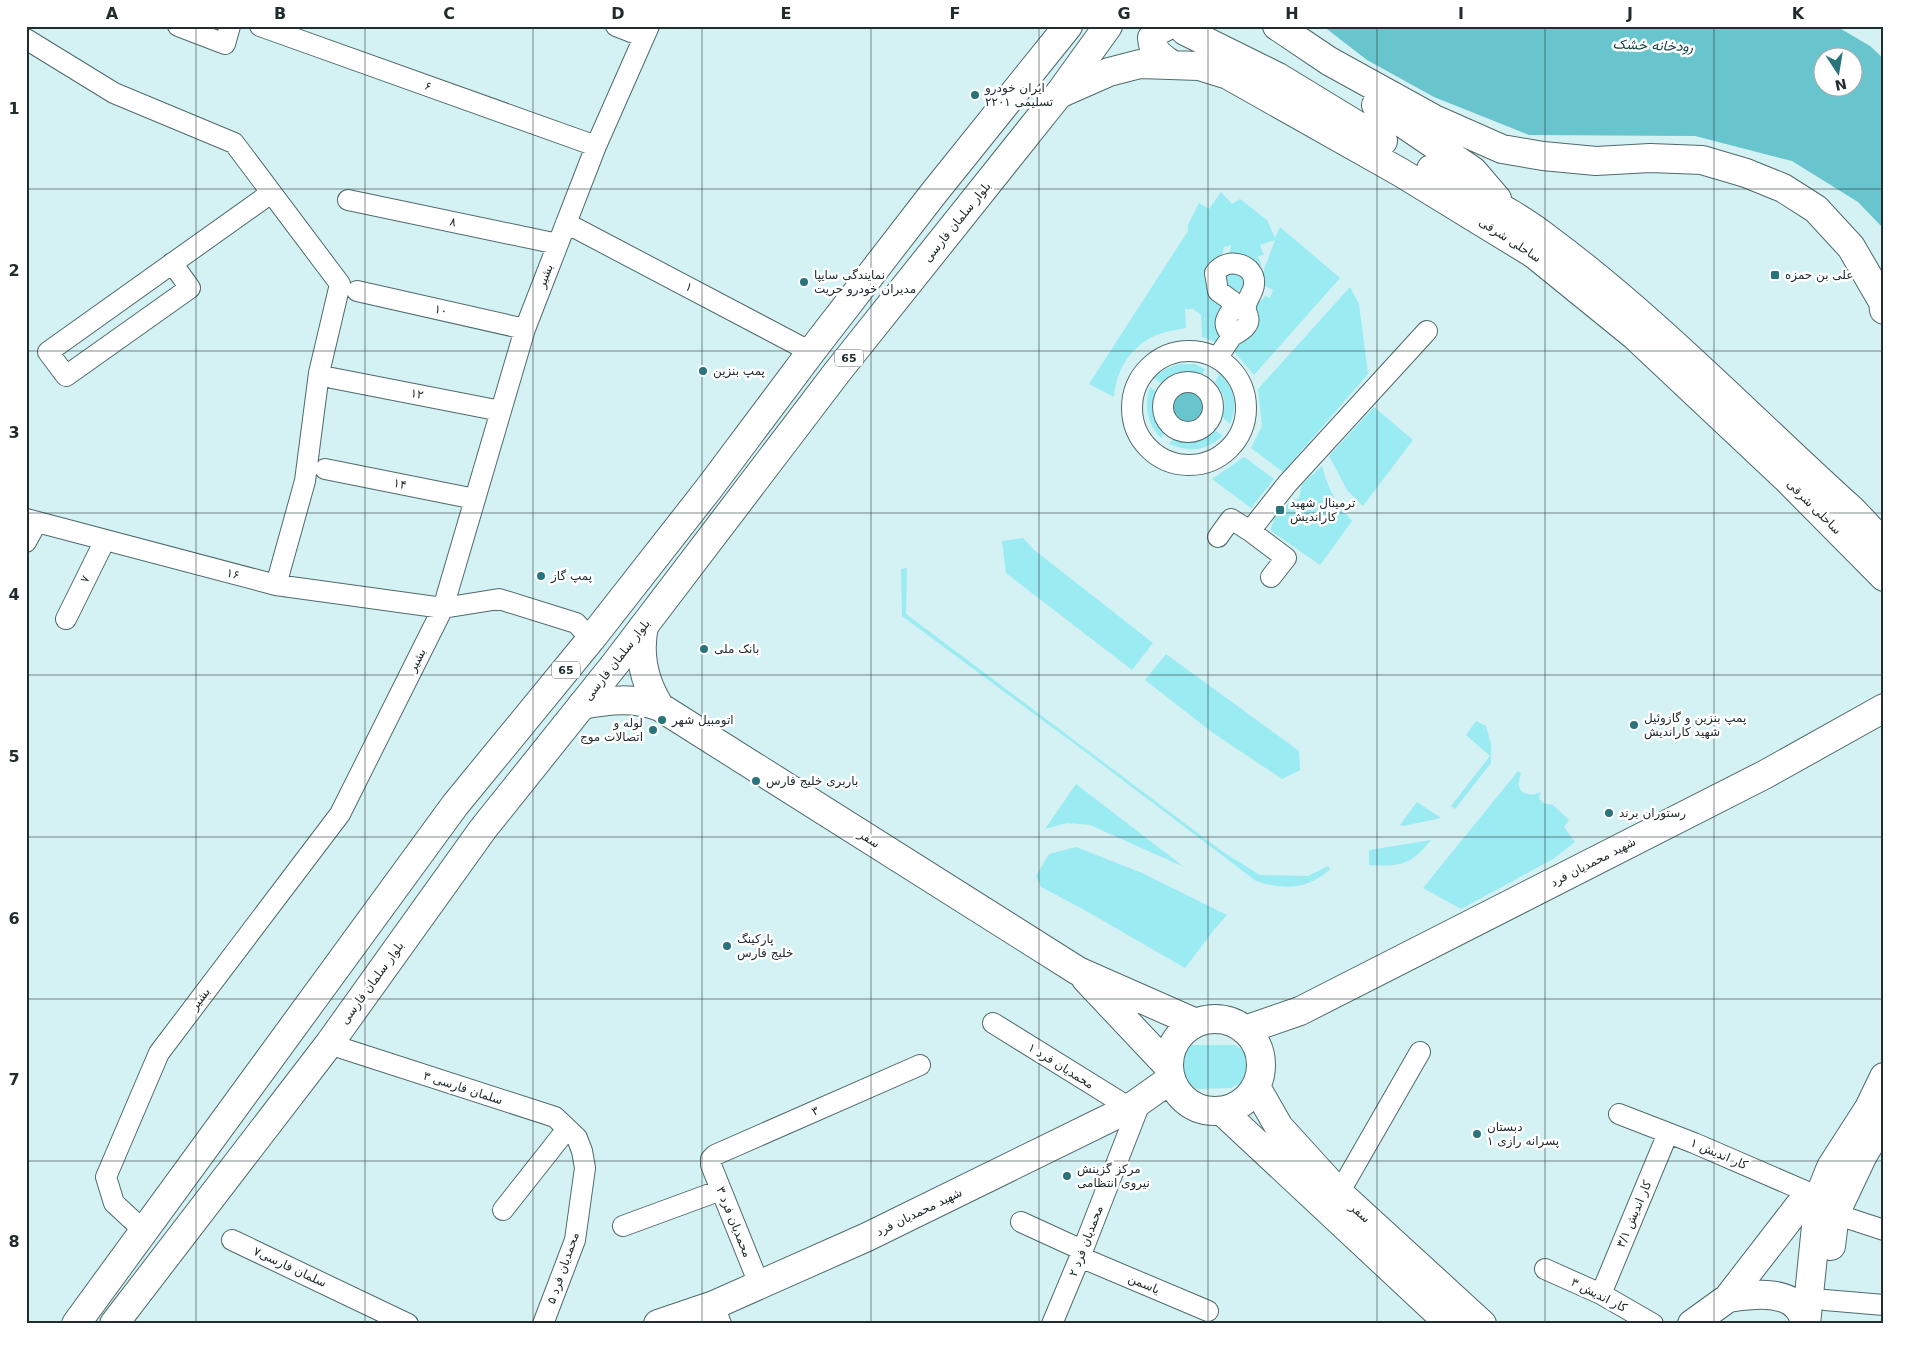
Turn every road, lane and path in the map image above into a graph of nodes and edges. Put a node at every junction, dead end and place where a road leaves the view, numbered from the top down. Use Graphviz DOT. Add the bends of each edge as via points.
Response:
graph roads {
  1 [pos="178,26"];
  2 [pos="260,26"];
  3 [pos="616,26"];
  4 [pos="1068,26"];
  5 [pos="1108,26"];
  6 [pos="1277,26"];
  7 [pos="1176,27"];
  8 [pos="647,31"];
  9 [pos="228,35"];
  10 [pos="26,39"];
  11 [pos="1329,61"];
  12 [pos="1172,64"];
  13 [pos="1059,94"];
  14 [pos="596,146"];
  15 [pos="271,193"];
  16 [pos="348,200"];
  17 [pos="1510,214"];
  18 [pos="566,223"];
  19 [pos="558,244"];
  20 [pos="172,263"];
  21 [pos="357,291"];
  22 [pos="1884,310"];
  23 [pos="525,329"];
  24 [pos="1427,331"];
  25 [pos="1232,336"];
  26 [pos="811,352"];
  27 [pos="1218,357"];
  28 [pos="332,378"];
  29 [pos="501,411"];
  30 [pos="325,469"];
  31 [pos="475,499"];
  32 [pos="32,520"];
  33 [pos="1250,531"];
  34 [pos="1218,537"];
  35 [pos="104,540"];
  36 [pos="26,542"];
  37 [pos="1884,544"];
  38 [pos="1271,577"];
  39 [pos="1884,577"];
  40 [pos="276,585"];
  41 [pos="443,608"];
  42 [pos="66,619"];
  43 [pos="644,626"];
  44 [pos="591,639"];
  45 [pos="582,705"];
  46 [pos="660,707"];
  47 [pos="1884,708"];
  48 [pos="1078,971"];
  49 [pos="1300,1011"];
  50 [pos="993,1023"];
  51 [pos="1196,1023"];
  52 [pos="1245,1030"];
  53 [pos="329,1044"];
  54 [pos="1420,1052"];
  55 [pos="1260,1056"];
  56 [pos="920,1065"];
  57 [pos="1170,1073"];
  58 [pos="1884,1078"];
  59 [pos="1256,1086"];
  60 [pos="1135,1106"];
  61 [pos="1222,1110"];
  62 [pos="1619,1114"];
  63 [pos="1884,1120"];
  64 [pos="567,1129"];
  65 [pos="1668,1133"];
  66 [pos="582,1151"];
  67 [pos="711,1159"];
  68 [pos="721,1190"];
  69 [pos="1339,1194"];
  70 [pos="1827,1205"];
  71 [pos="503,1210"];
  72 [pos="1021,1222"];
  73 [pos="624,1226"];
  74 [pos="1884,1230"];
  75 [pos="144,1232"];
  76 [pos="232,1240"];
  77 [pos="1081,1254"];
  78 [pos="1545,1269"];
  79 [pos="759,1284"];
  80 [pos="1601,1294"];
  81 [pos="1728,1298"];
  82 [pos="1884,1306"];
  83 [pos="1208,1311"];
  84 [pos="718,1314"];
  85 [pos="1815,1318"];
  86 [pos="76,1324"];
  87 [pos="114,1324"];
  88 [pos="408,1324"];
  89 [pos="543,1324"];
  90 [pos="658,1324"];
  91 [pos="1052,1324"];
  92 [pos="1450,1324"];
  93 [pos="1482,1324"];
  94 [pos="1653,1324"];
  95 [pos="1692,1324"];
  1 -- 9 [label="street"];
  2 -- 14 [label="street, ۶"];
  3 -- 8 [label="street"];
  4 -- 26 [label="main road, 65"];
  5 -- 13 [label="main road, بلوار سلمان فارسی / 65"];
  6 -- 11 [label="main road"];
  7 -- 12 [label="main road" via="1159,30 1152,38 1156,53"];
  7 -- 17 [label="main road, ساحلی شرقی" via="1278,78"];
  8 -- 14 [label="street, بشیر"];
  10 -- 15 [label="street" via="114,93 234,143"];
  11 -- 17 [label="main road" via="1362,96 1473,171"];
  11 -- 22 [label="main road" via="1434,119 1502,149 1596,161 1702,160 1783,188 1816,209 1850,247"];
  12 -- 13 [label="main road, ساحلی شرقی" via="1140,64 1109,72"];
  12 -- 39 [label="main road, ساحلی شرقی" via="1199,66 1228,75 1391,167 1534,254 1635,336 1786,478"];
  13 -- 43 [label="main road, بلوار سلمان فارسی / 65" via="838,371"];
  14 -- 18 [label="street, بشیر"];
  15 -- 20 [label="street"];
  15 -- 40 [label="street" via="340,284 319,373 305,481"];
  16 -- 19 [label="street, ۸"];
  17 -- 37 [label="main road, ساحلی شرقی" via="1547,237 1613,289 1853,511"];
  18 -- 19 [label="street, بشیر"];
  18 -- 26 [label="street, ۱"];
  19 -- 23 [label="street, بشیر"];
  20 -- 20 [label="street" via="48,352 66,376 190,288"];
  21 -- 23 [label="street, ۱۰"];
  23 -- 29 [label="street, بشیر"];
  24 -- 33 [label="street" via="1287,484"];
  25 -- 27 [label="street"];
  26 -- 44 [label="main road, 65"];
  27 -- 27 [label="street" via="1232,369 1244,394 1248,413 1243,431 1237,441 1213,461 1192,467 1161,458 1138,434 1131,406 1135,388 1149,367 1164,356 1186,350"];
  28 -- 29 [label="street, ۱۲"];
  29 -- 31 [label="street, بشیر"];
  30 -- 31 [label="street, ۱۴"];
  31 -- 41 [label="street, بشیر"];
  32 -- 35 [label="street, ۱۶"];
  32 -- 36 [label="street"];
  33 -- 34 [label="street" via="1231,519"];
  33 -- 38 [label="street" via="1286,558"];
  35 -- 40 [label="street, ۱۶"];
  35 -- 42 [label="street, ۷"];
  40 -- 41 [label="street, ۱۶"];
  41 -- 44 [label="street, ۱۶" via="499,599 576,623"];
  41 -- 75 [label="street, بشیر" via="340,814 159,1053 106,1177 114,1203"];
  43 -- 45 [label="main road, بلوار سلمان فارسی / 65"];
  43 -- 46 [label="main road" via="642,660 647,682"];
  44 -- 75 [label="main road, 65" via="455,805"];
  45 -- 46 [label="main road, سفر" via="629,700 645,701"];
  45 -- 53 [label="main road, بلوار سلمان فارسی / 65" via="483,828"];
  46 -- 48 [label="main road, سفر"];
  47 -- 49 [label="main road, شهید محمدیان فرد" via="1764,775"];
  48 -- 51 [label="main road, سفر"];
  48 -- 57 [label="main road, سفر"];
  49 -- 52 [label="main road"];
  49 -- 55 [label="main road"];
  50 -- 60 [label="street, ۱ محمدیان فرد"];
  51 -- 52 [label="main road" via="1222,1019"];
  51 -- 57 [label="main road" via="1187,1028 1173,1045"];
  52 -- 55 [label="main road" via="1255,1041"];
  53 -- 64 [label="street, ۳ سلمان فارسی" via="554,1117"];
  53 -- 87 [label="main road, بلوار سلمان فارسی / 65"];
  54 -- 69 [label="street"];
  55 -- 59 [label="main road" via="1261,1072"];
  56 -- 67 [label="street, ۳"];
  57 -- 60 [label="main road, شهید محمدیان فرد"];
  57 -- 61 [label="main road" via="1176,1090 1190,1104 1208,1111"];
  58 -- 70 [label="main road" via="1831,1167"];
  59 -- 61 [label="main road" via="1242,1102"];
  59 -- 69 [label="main road, سفر" via="1279,1127"];
  60 -- 77 [label="street, ۲ محمدیان فرد"];
  60 -- 79 [label="main road, شهید محمدیان فرد" via="875,1233"];
  61 -- 92 [label="main road, سفر"];
  62 -- 65 [label="street, ۱ کار اندیش"];
  63 -- 70 [label="main road"];
  64 -- 66 [label="street, ۳ سلمان فارسی" via="577,1138"];
  64 -- 71 [label="street"];
  65 -- 70 [label="street, ۱ کار اندیش"];
  65 -- 80 [label="street, ۳/۱ کار اندیش"];
  66 -- 89 [label="street, ۵ محمدیان فرد" via="585,1168 575,1240"];
  67 -- 68 [label="street, ۳ محمدیان فرد"];
  68 -- 73 [label="street"];
  68 -- 79 [label="street, ۳ محمدیان فرد"];
  69 -- 93 [label="main road, سفر"];
  70 -- 74 [label="street, ۱ کار اندیش"];
  70 -- 81 [label="main road" via="1799,1206"];
  70 -- 85 [label="main road"];
  72 -- 77 [label="street, یاسمن"];
  75 -- 86 [label="main road, 65"];
  76 -- 88 [label="street, سلمان فارسی۷"];
  77 -- 83 [label="street, یاسمن"];
  77 -- 91 [label="street, ۲ محمدیان فرد"];
  78 -- 80 [label="street, ۳ کار اندیش"];
  79 -- 84 [label="main road, شهید محمدیان فرد"];
  80 -- 94 [label="street, ۳ کار اندیش"];
  81 -- 85 [label="main road" via="1759,1293 1776,1296"];
  81 -- 95 [label="main road"];
  82 -- 85 [label="street"];
  84 -- 90 [label="main road, شهید محمدیان فرد"];
}
